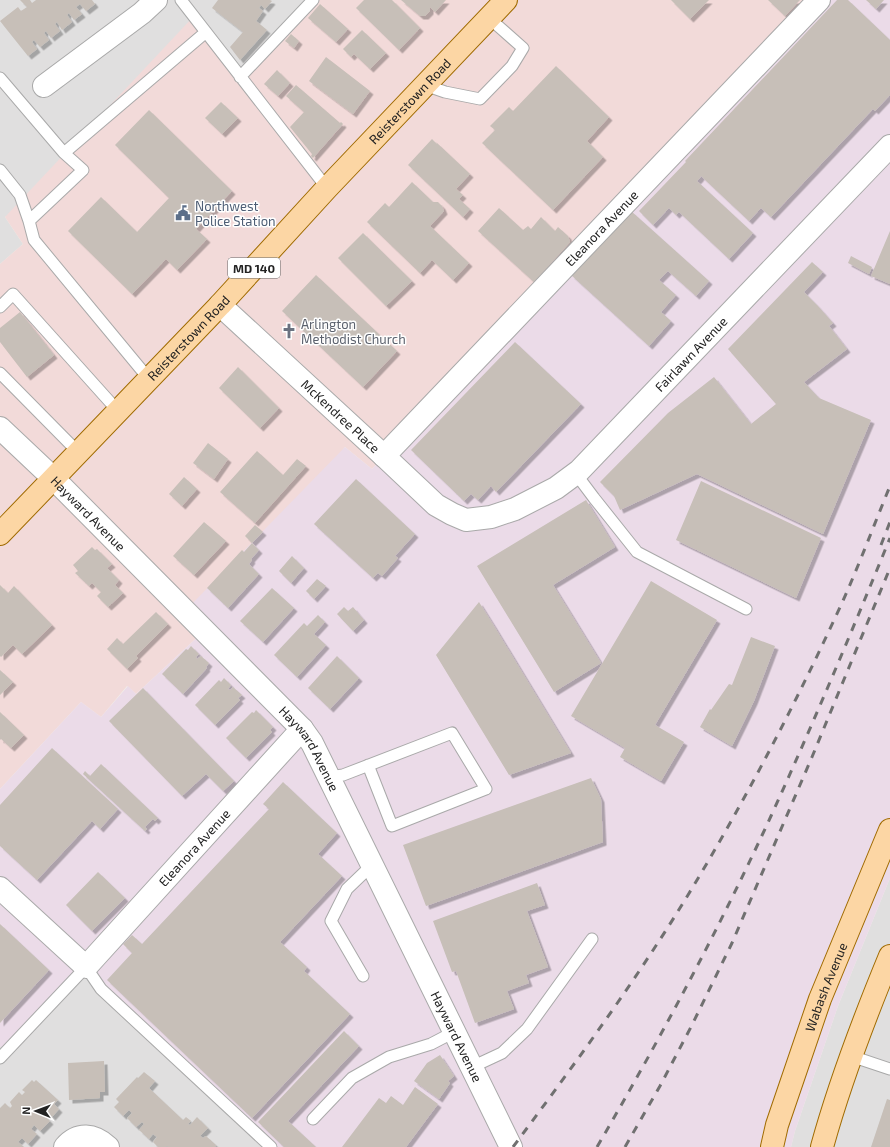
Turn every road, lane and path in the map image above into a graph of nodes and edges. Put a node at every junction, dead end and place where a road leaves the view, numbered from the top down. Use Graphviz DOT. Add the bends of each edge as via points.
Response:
graph roads {
  1 [pos="156,0"];
  2 [pos="181,0"];
  3 [pos="313,0"];
  4 [pos="506,0"];
  5 [pos="819,0"];
  6 [pos="489,18"];
  7 [pos="206,32"];
  8 [pos="240,77"];
  9 [pos="0,78"];
  10 [pos="425,85"];
  11 [pos="44,86"];
  12 [pos="890,146"];
  13 [pos="64,153"];
  14 [pos="0,170"];
  15 [pos="327,188"];
  16 [pos="29,221"];
  17 [pos="220,305"];
  18 [pos="0,307"];
  19 [pos="0,373"];
  20 [pos="149,379"];
  21 [pos="118,411"];
  22 [pos="0,428"];
  23 [pos="78,452"];
  24 [pos="384,456"];
  25 [pos="576,474"];
  26 [pos="53,478"];
  27 [pos="466,520"];
  28 [pos="0,534"];
  29 [pos="746,609"];
  30 [pos="302,728"];
  31 [pos="368,765"];
  32 [pos="329,777"];
  33 [pos="890,830"];
  34 [pos="372,866"];
  35 [pos="0,888"];
  36 [pos="592,939"];
  37 [pos="890,956"];
  38 [pos="86,967"];
  39 [pos="363,976"];
  40 [pos="454,1032"];
  41 [pos="850,1056"];
  42 [pos="0,1058"];
  43 [pos="472,1067"];
  44 [pos="890,1070"];
  45 [pos="313,1119"];
  46 [pos="65,1147"];
  47 [pos="108,1147"];
  48 [pos="271,1147"];
  49 [pos="511,1147"];
  50 [pos="772,1147"];
  51 [pos="822,1147"];
  1 -- 11 [label="street"];
  2 -- 7 [label="lane"];
  3 -- 8 [label="lane"];
  4 -- 6 [label="main road, Reisterstown Road / MD 140"];
  5 -- 24 [label="street, Eleanora Avenue"];
  6 -- 10 [label="main road, Reisterstown Road / MD 140"];
  6 -- 10 [label="lane" via="523,48 512,66 480,99"];
  7 -- 8 [label="lane"];
  7 -- 13 [label="lane"];
  8 -- 15 [label="lane"];
  9 -- 13 [label="lane"];
  10 -- 15 [label="main road, Reisterstown Road / MD 140"];
  12 -- 25 [label="street, Fairlawn Avenue"];
  13 -- 16 [label="lane" via="84,170"];
  14 -- 16 [label="lane" via="20,195"];
  15 -- 17 [label="main road, Reisterstown Road / MD 140"];
  16 -- 20 [label="lane" via="34,240"];
  17 -- 20 [label="main road, Reisterstown Road / MD 140"];
  17 -- 24 [label="street, McKendree Place"];
  18 -- 21 [label="lane" via="13,294"];
  19 -- 23 [label="lane"];
  20 -- 21 [label="main road, Reisterstown Road / MD 140"];
  21 -- 23 [label="main road, Reisterstown Road / MD 140"];
  22 -- 26 [label="street, Hayward Avenue"];
  23 -- 26 [label="main road, Reisterstown Road / MD 140"];
  24 -- 27 [label="street, McKendree Place" via="436,505"];
  25 -- 27 [label="street, Fairlawn Avenue" via="556,488 515,509 490,517"];
  25 -- 29 [label="lane" via="638,552"];
  26 -- 28 [label="main road, Reisterstown Road / MD 140"];
  26 -- 30 [label="street, Hayward Avenue"];
  30 -- 32 [label="street, Hayward Avenue" via="312,742"];
  30 -- 38 [label="street, Eleanora Avenue"];
  31 -- 31 [label="lane" via="452,733 486,789 392,826"];
  31 -- 32 [label="lane" via="343,775"];
  32 -- 34 [label="street, Hayward Avenue"];
  33 -- 50 [label="main road, Wabash Avenue" via="820,999 777,1125"];
  34 -- 39 [label="lane" via="347,889 331,921"];
  34 -- 40 [label="street, Hayward Avenue"];
  35 -- 38 [label="street"];
  36 -- 43 [label="lane" via="527,1030 502,1052"];
  37 -- 41 [label="main road"];
  38 -- 42 [label="lane"];
  38 -- 48 [label="lane" via="101,989"];
  40 -- 43 [label="street, Hayward Avenue"];
  40 -- 45 [label="lane" via="431,1044 389,1057 352,1078"];
  41 -- 44 [label="lane"];
  41 -- 51 [label="main road"];
  43 -- 49 [label="street, Hayward Avenue"];
  46 -- 47 [label="street" via="75,1138 85,1136 94,1138"];
}
